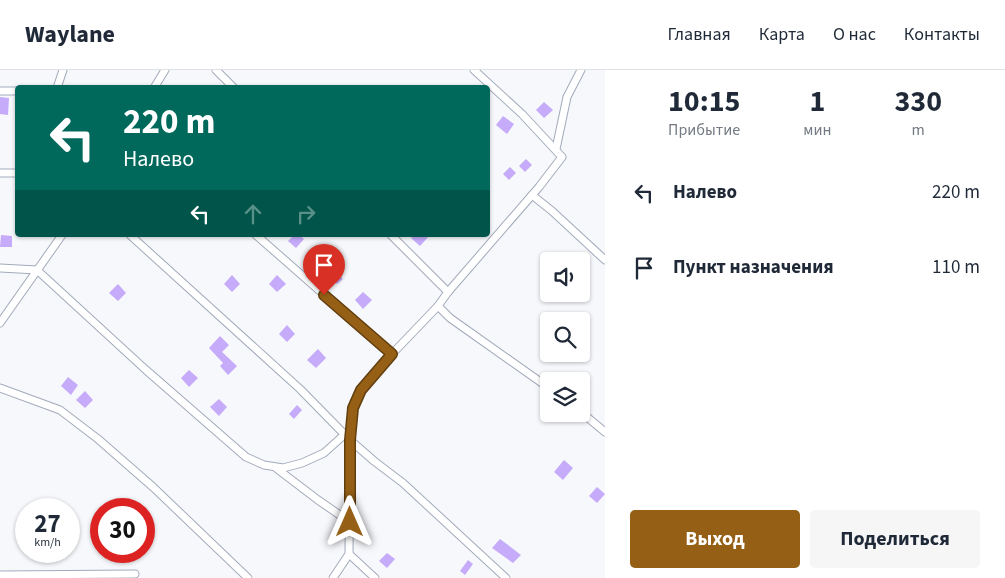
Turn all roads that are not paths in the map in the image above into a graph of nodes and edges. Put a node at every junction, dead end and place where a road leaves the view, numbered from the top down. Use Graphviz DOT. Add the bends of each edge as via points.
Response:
graph roads {
  1 [pos="63,70"];
  2 [pos="165,70"];
  3 [pos="216,70"];
  4 [pos="474,70"];
  5 [pos="581,70"];
  6 [pos="58,85"];
  7 [pos="156,85"];
  8 [pos="231,85"];
  9 [pos="0,91"];
  10 [pos="15,91"];
  11 [pos="556,149"];
  12 [pos="0,173"];
  13 [pos="15,173"];
  14 [pos="532,195"];
  15 [pos="61,237"];
  16 [pos="132,237"];
  17 [pos="258,237"];
  18 [pos="393,237"];
  19 [pos="605,260"];
  20 [pos="0,268"];
  21 [pos="37,270"];
  22 [pos="448,292"];
  23 [pos="438,306"];
  24 [pos="0,323"];
  25 [pos="392,354"];
  26 [pos="540,382"];
  27 [pos="0,388"];
  28 [pos="590,420"];
  29 [pos="605,432"];
  30 [pos="347,438"];
  31 [pos="276,468"];
  32 [pos="350,522"];
  33 [pos="349,554"];
  34 [pos="135,574"];
  35 [pos="0,575"];
  36 [pos="248,578"];
  37 [pos="333,578"];
  38 [pos="375,578"];
  39 [pos="506,578"];
  1 -- 6 [label="street"];
  2 -- 7 [label="street"];
  3 -- 8 [label="street"];
  4 -- 11 [label="street"];
  5 -- 11 [label="street" via="567,97"];
  9 -- 10 [label="street"];
  11 -- 14 [label="street" via="562,157"];
  12 -- 13 [label="street"];
  14 -- 19 [label="street"];
  14 -- 22 [label="street"];
  15 -- 21 [label="street"];
  16 -- 30 [label="street" via="300,389"];
  17 -- 25 [label="street"];
  18 -- 22 [label="street"];
  20 -- 21 [label="street"];
  21 -- 24 [label="street"];
  21 -- 31 [label="street" via="246,457"];
  22 -- 23 [label="street"];
  23 -- 25 [label="street"];
  23 -- 26 [label="street"];
  25 -- 30 [label="street" via="361,390 353,408"];
  27 -- 36 [label="street" via="60,410 98,439"];
  28 -- 29 [label="street"];
  30 -- 31 [label="street" via="302,463"];
  30 -- 32 [label="street"];
  30 -- 39 [label="street" via="403,482"];
  31 -- 32 [label="street"];
  32 -- 33 [label="street"];
  33 -- 37 [label="street"];
  33 -- 38 [label="street"];
  34 -- 35 [label="street"];
}
